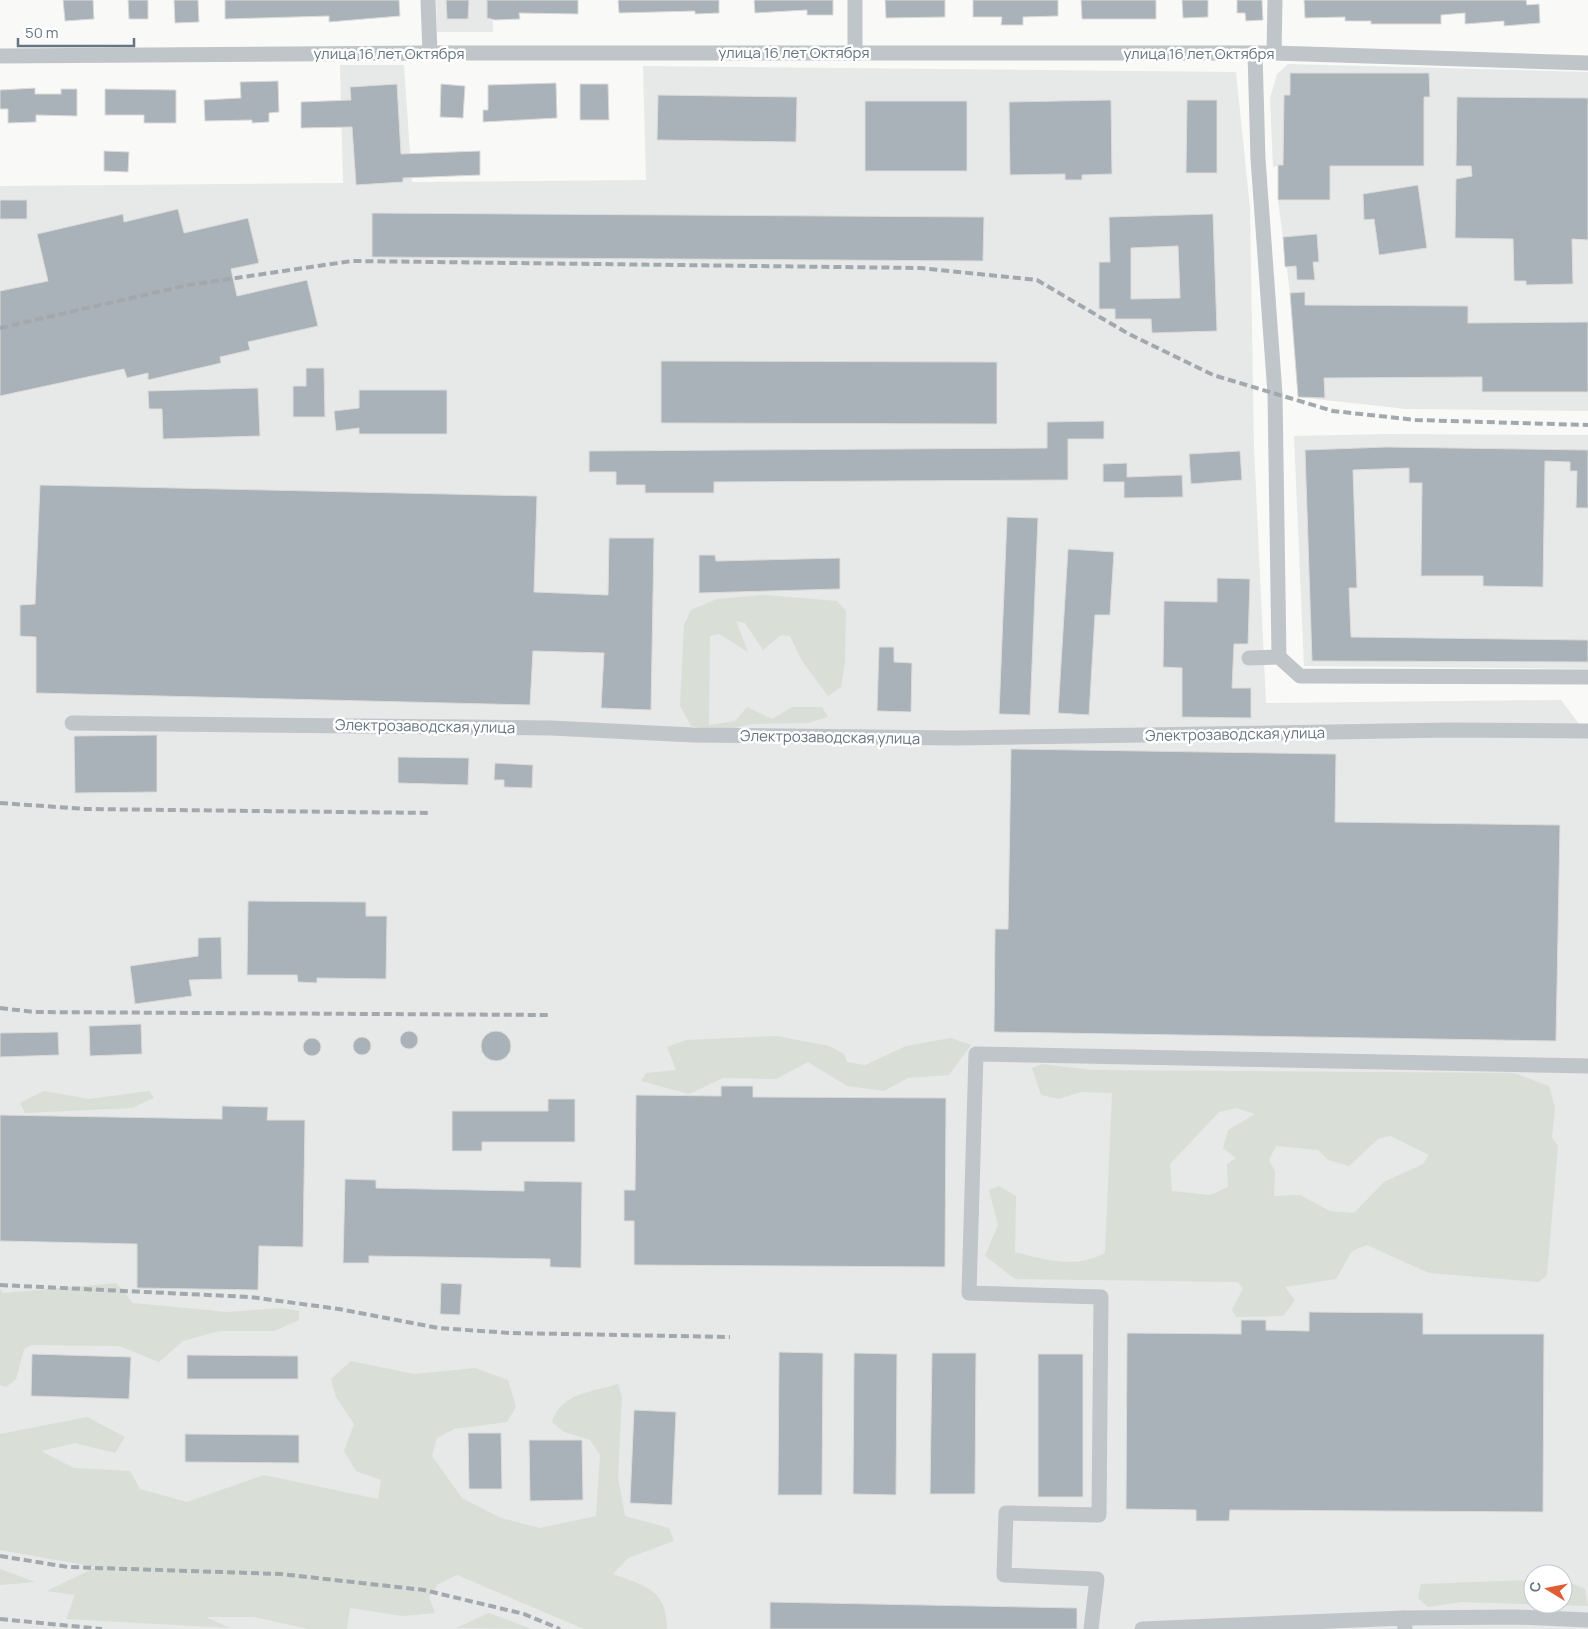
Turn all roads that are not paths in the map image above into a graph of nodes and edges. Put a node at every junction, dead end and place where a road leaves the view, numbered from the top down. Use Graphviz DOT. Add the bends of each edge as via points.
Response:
graph roads {
  1 [pos="428,0"];
  2 [pos="855,0"];
  3 [pos="1275,0"];
  4 [pos="430,52"];
  5 [pos="855,52"];
  6 [pos="1255,53"];
  7 [pos="1274,53"];
  8 [pos="0,56"];
  9 [pos="1588,63"];
  10 [pos="1279,657"];
  11 [pos="1249,658"];
  12 [pos="1588,677"];
  13 [pos="72,723"];
  14 [pos="1588,731"];
  15 [pos="1588,1066"];
  16 [pos="1588,1620"];
  17 [pos="1405,1624"];
  18 [pos="1091,1629"];
  19 [pos="1142,1629"];
  1 -- 4 [label="street"];
  2 -- 5 [label="street"];
  3 -- 7 [label="street"];
  4 -- 5 [label="street, улица 16 лет Октября"];
  4 -- 8 [label="street, улица 16 лет Октября"];
  5 -- 6 [label="street, улица 16 лет Октября"];
  6 -- 7 [label="street, улица 16 лет Октября"];
  6 -- 10 [label="street" via="1258,159 1275,394"];
  7 -- 9 [label="street, улица 16 лет Октября"];
  10 -- 11 [label="street"];
  10 -- 12 [label="street" via="1300,676"];
  13 -- 14 [label="street, Электрозаводская улица" via="551,728 693,735 947,738 1450,730"];
  15 -- 18 [label="street" via="976,1054 969,1293 1101,1297 1099,1515 1006,1513 1004,1558 1004,1575 1097,1579"];
  16 -- 17 [label="street" via="1516,1617"];
  17 -- 19 [label="street"];
}
